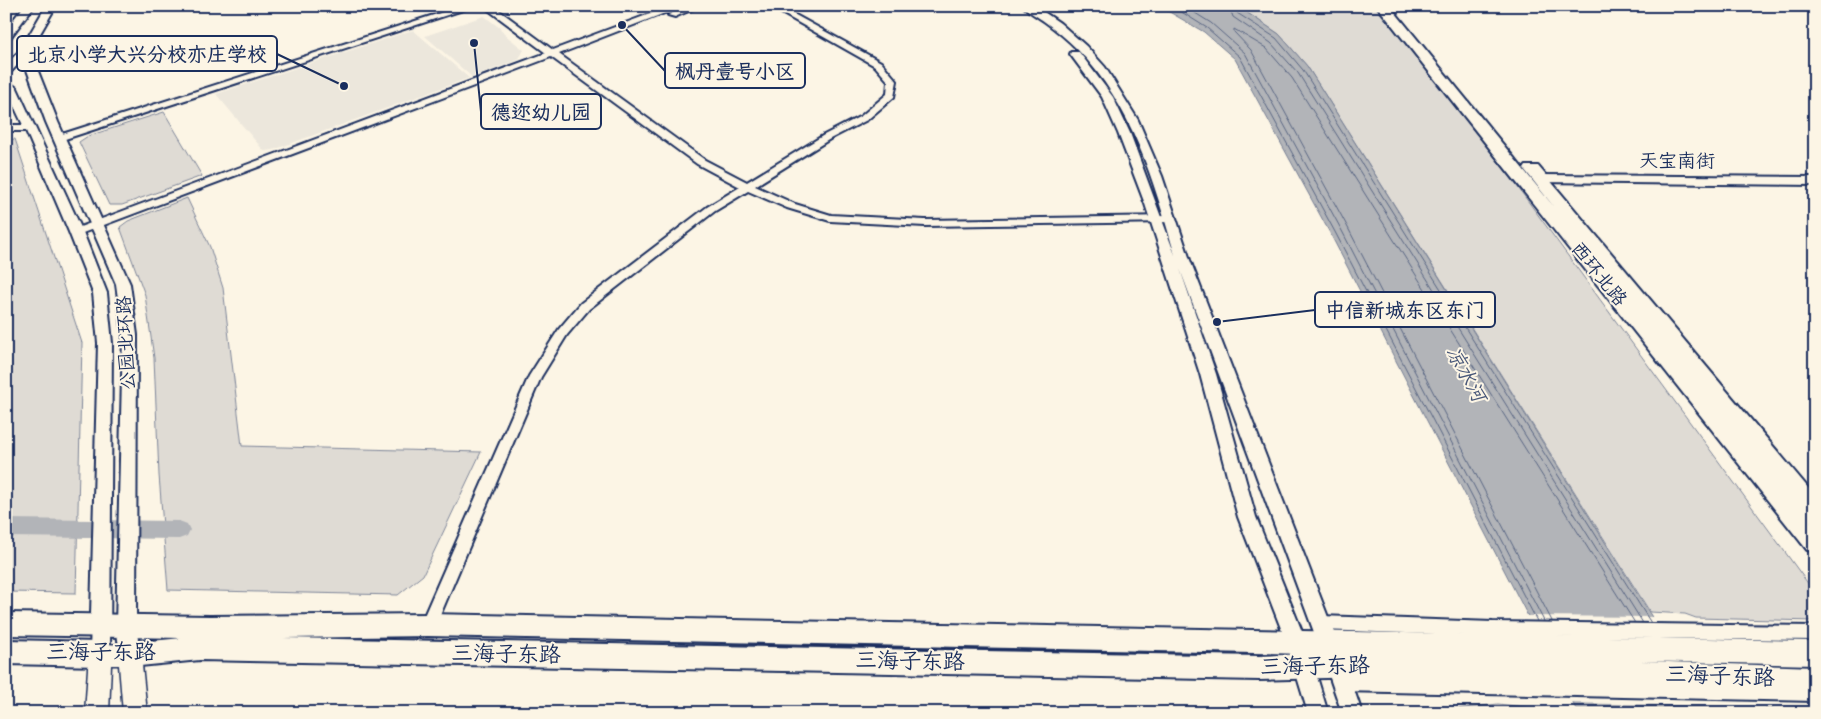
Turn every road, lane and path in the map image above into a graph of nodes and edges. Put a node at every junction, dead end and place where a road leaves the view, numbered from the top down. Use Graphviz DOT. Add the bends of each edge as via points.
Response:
graph roads {
  1 [pos="29,6"];
  2 [pos="51,6"];
  3 [pos="471,6"];
  4 [pos="487,6"];
  5 [pos="679,6"];
  6 [pos="696,6"];
  7 [pos="773,6"];
  8 [pos="1016,6"];
  9 [pos="1028,6"];
  10 [pos="1383,6"];
  11 [pos="1400,6"];
  12 [pos="6,36"];
  13 [pos="25,51"];
  14 [pos="553,56"];
  15 [pos="6,71"];
  16 [pos="6,83"];
  17 [pos="6,128"];
  18 [pos="29,128"];
  19 [pos="59,138"];
  20 [pos="1540,179"];
  21 [pos="1815,181"];
  22 [pos="746,186"];
  23 [pos="1171,219"];
  24 [pos="1155,220"];
  25 [pos="98,224"];
  26 [pos="76,232"];
  27 [pos="1815,513"];
  28 [pos="1815,543"];
  29 [pos="6,624"];
  30 [pos="114,625"];
  31 [pos="428,625"];
  32 [pos="1745,631"];
  33 [pos="1815,632"];
  34 [pos="1688,642"];
  35 [pos="6,652"];
  36 [pos="1720,652"];
  37 [pos="1815,653"];
  38 [pos="100,654"];
  39 [pos="130,654"];
  40 [pos="1331,654"];
  41 [pos="1300,655"];
  42 [pos="1522,659"];
  43 [pos="1777,678"];
  44 [pos="1815,678"];
  45 [pos="1714,684"];
  46 [pos="1746,692"];
  47 [pos="1815,693"];
  48 [pos="97,713"];
  49 [pos="135,713"];
  50 [pos="1318,713"];
  51 [pos="1352,713"];
  1 -- 12 [label="street"];
  2 -- 13 [label="street"];
  3 -- 19 [label="street"];
  4 -- 14 [label="street"];
  5 -- 14 [label="street"];
  6 -- 14 [label="street"];
  7 -- 22 [label="street" via="878,64 892,81 892,95 864,118"];
  8 -- 24 [label="street" via="1072,49 1099,86 1124,133"];
  9 -- 23 [label="street" via="1083,49 1121,100 1138,131"];
  10 -- 28 [label="main road, 西环北路"];
  11 -- 20 [label="main road, 西环北路"];
  13 -- 15 [label="street"];
  13 -- 19 [label="street, 公园北环路"];
  14 -- 22 [label="street" via="701,162"];
  14 -- 25 [label="street"];
  16 -- 18 [label="street, 公园北环路" via="12,88"];
  17 -- 18 [label="street"];
  18 -- 26 [label="street, 公园北环路"];
  19 -- 25 [label="street, 公园北环路"];
  20 -- 21 [label="street, 天宝南街"];
  20 -- 27 [label="main road, 西环北路"];
  22 -- 24 [label="street" via="830,218 925,223"];
  22 -- 31 [label="street" via="658,248 592,300 563,332 535,376"];
  23 -- 24 [label="street"];
  23 -- 40 [label="street" via="1183,260"];
  24 -- 41 [label="street" via="1208,374 1247,516"];
  25 -- 26 [label="street"];
  25 -- 30 [label="street, 公园北环路" via="123,284 130,335 127,564"];
  26 -- 30 [label="street, 公园北环路" via="100,293 105,343 102,564"];
  29 -- 30 [label="main road, 三海子东路"];
  30 -- 31 [label="main road, 三海子东路"];
  30 -- 38 [label="street, 公园北环路"];
  30 -- 39 [label="street, 公园北环路"];
  31 -- 41 [label="main road, 三海子东路"];
  32 -- 33 [label="street"];
  32 -- 34 [label="street"];
  32 -- 36 [label="street"];
  34 -- 36 [label="main road, 三海子东路"];
  34 -- 42 [label="main road, 三海子东路"];
  34 -- 42 [label="street"];
  35 -- 38 [label="main road, 三海子东路"];
  36 -- 37 [label="main road, 三海子东路"];
  38 -- 39 [label="main road, 三海子东路"];
  38 -- 48 [label="main road"];
  39 -- 41 [label="main road, 三海子东路" via="200,648 1258,668"];
  39 -- 49 [label="main road"];
  40 -- 41 [label="main road, 三海子东路"];
  40 -- 42 [label="main road, 三海子东路"];
  40 -- 42 [label="street"];
  40 -- 51 [label="street"];
  41 -- 50 [label="street"];
  42 -- 45 [label="main road, 三海子东路"];
  43 -- 44 [label="main road, 三海子东路"];
  43 -- 45 [label="main road, 三海子东路"];
  43 -- 46 [label="street"];
  45 -- 46 [label="street"];
  46 -- 47 [label="street"];
}
